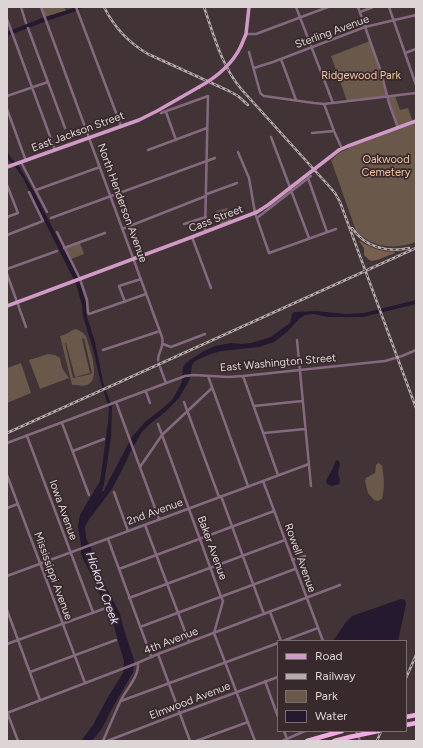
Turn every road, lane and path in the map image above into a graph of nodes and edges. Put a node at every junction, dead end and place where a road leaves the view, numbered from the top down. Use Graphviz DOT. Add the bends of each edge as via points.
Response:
graph roads {
  1 [pos="21,7"];
  2 [pos="41,7"];
  3 [pos="76,7"];
  4 [pos="249,7"];
  5 [pos="296,7"];
  6 [pos="328,7"];
  7 [pos="358,7"];
  8 [pos="373,7"];
  9 [pos="389,7"];
  10 [pos="360,12"];
  11 [pos="416,15"];
  12 [pos="300,18"];
  13 [pos="7,19"];
  14 [pos="394,20"];
  15 [pos="26,22"];
  16 [pos="365,27"];
  17 [pos="28,28"];
  18 [pos="246,34"];
  19 [pos="312,47"];
  20 [pos="416,49"];
  21 [pos="249,52"];
  22 [pos="405,53"];
  23 [pos="281,59"];
  24 [pos="254,68"];
  25 [pos="48,82"];
  26 [pos="416,85"];
  27 [pos="32,87"];
  28 [pos="416,94"];
  29 [pos="7,96"];
  30 [pos="388,97"];
  31 [pos="297,100"];
  32 [pos="333,103"];
  33 [pos="324,104"];
  34 [pos="7,109"];
  35 [pos="166,112"];
  36 [pos="161,114"];
  37 [pos="416,121"];
  38 [pos="121,126"];
  39 [pos="65,128"];
  40 [pos="207,128"];
  41 [pos="398,128"];
  42 [pos="334,131"];
  43 [pos="312,133"];
  44 [pos="271,137"];
  45 [pos="89,138"];
  46 [pos="176,140"];
  47 [pos="340,149"];
  48 [pos="55,150"];
  49 [pos="148,150"];
  50 [pos="238,152"];
  51 [pos="215,158"];
  52 [pos="207,161"];
  53 [pos="22,162"];
  54 [pos="9,167"];
  55 [pos="100,167"];
  56 [pos="237,183"];
  57 [pos="7,184"];
  58 [pos="36,190"];
  59 [pos="291,191"];
  60 [pos="29,192"];
  61 [pos="206,195"];
  62 [pos="111,197"];
  63 [pos="47,212"];
  64 [pos="256,213"];
  65 [pos="206,216"];
  66 [pos="7,217"];
  67 [pos="51,218"];
  68 [pos="257,218"];
  69 [pos="184,224"];
  70 [pos="122,228"];
  71 [pos="336,229"];
  72 [pos="56,232"];
  73 [pos="205,232"];
  74 [pos="327,232"];
  75 [pos="105,233"];
  76 [pos="7,235"];
  77 [pos="192,237"];
  78 [pos="309,238"];
  79 [pos="64,248"];
  80 [pos="57,251"];
  81 [pos="133,259"];
  82 [pos="7,269"];
  83 [pos="7,274"];
  84 [pos="80,279"];
  85 [pos="140,279"];
  86 [pos="211,288"];
  87 [pos="146,294"];
  88 [pos="18,302"];
  89 [pos="125,302"];
  90 [pos="7,306"];
  91 [pos="26,327"];
  92 [pos="160,331"];
  93 [pos="205,334"];
  94 [pos="297,340"];
  95 [pos="163,344"];
  96 [pos="103,350"];
  97 [pos="416,350"];
  98 [pos="158,360"];
  99 [pos="160,367"];
  100 [pos="300,370"];
  101 [pos="208,376"];
  102 [pos="243,376"];
  103 [pos="166,383"];
  104 [pos="212,388"];
  105 [pos="146,392"];
  106 [pos="302,401"];
  107 [pos="184,402"];
  108 [pos="115,403"];
  109 [pos="150,403"];
  110 [pos="254,406"];
  111 [pos="187,412"];
  112 [pos="62,423"];
  113 [pos="158,424"];
  114 [pos="305,429"];
  115 [pos="264,434"];
  116 [pos="162,435"];
  117 [pos="27,436"];
  118 [pos="104,439"];
  119 [pos="7,443"];
  120 [pos="73,451"];
  121 [pos="309,464"];
  122 [pos="140,467"];
  123 [pos="7,475"];
  124 [pos="278,475"];
  125 [pos="263,481"];
  126 [pos="248,486"];
  127 [pos="311,486"];
  128 [pos="114,492"];
  129 [pos="89,496"];
  130 [pos="220,497"];
  131 [pos="18,504"];
  132 [pos="7,508"];
  133 [pos="189,508"];
  134 [pos="274,511"];
  135 [pos="159,519"];
  136 [pos="145,525"];
  137 [pos="232,527"];
  138 [pos="128,531"];
  139 [pos="108,539"];
  140 [pos="200,539"];
  141 [pos="285,540"];
  142 [pos="70,553"];
  143 [pos="157,555"];
  144 [pos="243,556"];
  145 [pos="305,556"];
  146 [pos="292,560"];
  147 [pos="40,564"];
  148 [pos="211,568"];
  149 [pos="119,569"];
  150 [pos="296,569"];
  151 [pos="7,576"];
  152 [pos="168,584"];
  153 [pos="254,585"];
  154 [pos="340,586"];
  155 [pos="222,597"];
  156 [pos="130,598"];
  157 [pos="306,598"];
  158 [pos="106,608"];
  159 [pos="7,610"];
  160 [pos="93,612"];
  161 [pos="270,612"];
  162 [pos="178,613"];
  163 [pos="264,614"];
  164 [pos="62,623"];
  165 [pos="140,627"];
  166 [pos="318,628"];
  167 [pos="214,633"];
  168 [pos="18,640"];
  169 [pos="116,640"];
  170 [pos="282,640"];
  171 [pos="285,640"];
  172 [pos="323,640"];
  173 [pos="189,642"];
  174 [pos="277,643"];
  175 [pos="7,644"];
  176 [pos="158,654"];
  177 [pos="74,656"];
  178 [pos="151,656"];
  179 [pos="225,662"];
  180 [pos="138,663"];
  181 [pos="30,672"];
  182 [pos="277,677"];
  183 [pos="265,681"];
  184 [pos="85,683"];
  185 [pos="169,683"];
  186 [pos="237,692"];
  187 [pos="40,700"];
  188 [pos="120,701"];
  189 [pos="7,712"];
  190 [pos="180,713"];
  191 [pos="277,714"];
  192 [pos="416,715"];
  193 [pos="407,717"];
  194 [pos="248,722"];
  195 [pos="284,732"];
  196 [pos="302,732"];
  197 [pos="338,732"];
  198 [pos="373,732"];
  199 [pos="287,738"];
  200 [pos="18,741"];
  201 [pos="103,741"];
  202 [pos="107,741"];
  203 [pos="190,741"];
  204 [pos="196,741"];
  205 [pos="255,741"];
  206 [pos="282,741"];
  207 [pos="307,741"];
  208 [pos="334,741"];
  1 -- 15 [label="street"];
  2 -- 45 [label="street, North Henderson Avenue"];
  3 -- 38 [label="street"];
  4 -- 18 [label="main road, East Jackson Street"];
  5 -- 12 [label="street"];
  6 -- 12 [label="street"];
  7 -- 10 [label="street"];
  8 -- 10 [label="street"];
  9 -- 14 [label="street"];
  10 -- 16 [label="street"];
  11 -- 14 [label="street, Sterling Avenue"];
  12 -- 18 [label="street" via="256,34"];
  12 -- 19 [label="street"];
  13 -- 27 [label="street"];
  14 -- 16 [label="street, Sterling Avenue"];
  14 -- 22 [label="street"];
  16 -- 19 [label="street, Sterling Avenue"];
  16 -- 30 [label="street"];
  17 -- 25 [label="street"];
  18 -- 38 [label="main road, East Jackson Street, bridge" via="235,58 210,81 139,120"];
  19 -- 23 [label="street, Sterling Avenue"];
  19 -- 32 [label="street"];
  20 -- 22 [label="street"];
  21 -- 24 [label="street"];
  22 -- 26 [label="street"];
  23 -- 24 [label="street, Sterling Avenue"];
  23 -- 31 [label="street"];
  24 -- 31 [label="street" via="261,94"];
  25 -- 27 [label="street"];
  25 -- 39 [label="street"];
  27 -- 29 [label="street"];
  27 -- 48 [label="street"];
  28 -- 30 [label="street"];
  30 -- 32 [label="street"];
  30 -- 41 [label="street"];
  31 -- 33 [label="street"];
  32 -- 33 [label="street"];
  33 -- 42 [label="street"];
  34 -- 53 [label="street"];
  35 -- 36 [label="street"];
  35 -- 40 [label="street" via="208,96"];
  35 -- 46 [label="street"];
  37 -- 41 [label="main road, Cass Street"];
  38 -- 45 [label="main road, East Jackson Street"];
  40 -- 46 [label="street"];
  40 -- 52 [label="street"];
  41 -- 47 [label="main road, Cass Street"];
  42 -- 43 [label="street"];
  42 -- 47 [label="street"];
  44 -- 59 [label="street"];
  45 -- 48 [label="main road, East Jackson Street"];
  45 -- 55 [label="street, North Henderson Avenue"];
  46 -- 49 [label="street"];
  47 -- 64 [label="main road, Cass Street, bridge"];
  48 -- 53 [label="main road, East Jackson Street"];
  50 -- 64 [label="street" via="249,178"];
  51 -- 52 [label="street"];
  52 -- 61 [label="street"];
  52 -- 62 [label="street"];
  53 -- 54 [label="main road, East Jackson Street"];
  53 -- 58 [label="street"];
  55 -- 58 [label="street"];
  55 -- 62 [label="street, North Henderson Avenue"];
  56 -- 61 [label="street"];
  57 -- 66 [label="street" via="18,213"];
  58 -- 63 [label="street"];
  59 -- 68 [label="street"];
  59 -- 74 [label="street" via="309,177"];
  59 -- 78 [label="street"];
  60 -- 76 [label="street" via="43,221"];
  61 -- 65 [label="street"];
  61 -- 70 [label="street"];
  62 -- 67 [label="street"];
  62 -- 70 [label="street, North Henderson Avenue"];
  64 -- 68 [label="street"];
  64 -- 73 [label="main road, Cass Street"];
  65 -- 69 [label="street"];
  65 -- 73 [label="street"];
  68 -- 78 [label="street" via="269,253"];
  70 -- 81 [label="street, North Henderson Avenue"];
  71 -- 74 [label="street"];
  72 -- 79 [label="street"];
  73 -- 77 [label="main road, Cass Street"];
  74 -- 78 [label="street"];
  75 -- 79 [label="street"];
  77 -- 81 [label="main road, Cass Street"];
  77 -- 86 [label="street"];
  79 -- 84 [label="street"];
  80 -- 82 [label="street"];
  81 -- 84 [label="main road, Cass Street"];
  81 -- 85 [label="street, North Henderson Avenue"];
  83 -- 88 [label="street"];
  84 -- 88 [label="main road, Cass Street"];
  84 -- 89 [label="street" via="89,314"];
  85 -- 87 [label="street, North Henderson Avenue"];
  85 -- 89 [label="street" via="119,286"];
  87 -- 89 [label="street"];
  87 -- 92 [label="street, North Henderson Avenue"];
  88 -- 90 [label="main road, Cass Street"];
  88 -- 91 [label="street"];
  92 -- 95 [label="street, North Henderson Avenue"];
  92 -- 96 [label="street"];
  93 -- 95 [label="street" via="171,347"];
  94 -- 100 [label="street"];
  95 -- 98 [label="street"];
  97 -- 100 [label="street, East Washington Street" via="385,361"];
  99 -- 103 [label="street"];
  100 -- 102 [label="street, East Washington Street"];
  100 -- 106 [label="street"];
  101 -- 102 [label="street, East Washington Street"];
  101 -- 103 [label="street, East Washington Street" via="180,377"];
  101 -- 104 [label="street"];
  102 -- 110 [label="street"];
  103 -- 105 [label="street, East Washington Street"];
  104 -- 111 [label="street"];
  104 -- 126 [label="street"];
  105 -- 108 [label="street, East Washington Street"];
  105 -- 109 [label="street"];
  106 -- 110 [label="street"];
  106 -- 114 [label="street"];
  107 -- 111 [label="street"];
  108 -- 112 [label="street, East Washington Street"];
  108 -- 122 [label="street"];
  110 -- 115 [label="street"];
  111 -- 116 [label="street"];
  111 -- 130 [label="street"];
  112 -- 117 [label="street, East Washington Street"];
  112 -- 120 [label="street"];
  113 -- 116 [label="street, Baker Avenue"];
  114 -- 115 [label="street"];
  114 -- 121 [label="street"];
  115 -- 124 [label="street"];
  116 -- 122 [label="street"];
  116 -- 133 [label="street, Baker Avenue"];
  117 -- 119 [label="street, East Washington Street"];
  117 -- 142 [label="street, Iowa Avenue"];
  118 -- 120 [label="street"];
  120 -- 129 [label="street"];
  121 -- 124 [label="street, 2nd Avenue"];
  121 -- 127 [label="street"];
  122 -- 135 [label="street"];
  123 -- 131 [label="street, Mississippi Avenue"];
  124 -- 125 [label="street, 2nd Avenue"];
  125 -- 126 [label="street, 2nd Avenue"];
  125 -- 134 [label="street, Rowell Avenue"];
  126 -- 130 [label="street, 2nd Avenue"];
  128 -- 138 [label="street"];
  130 -- 133 [label="street, 2nd Avenue"];
  130 -- 137 [label="street"];
  131 -- 132 [label="street"];
  131 -- 147 [label="street, Mississippi Avenue"];
  133 -- 135 [label="street, 2nd Avenue"];
  133 -- 140 [label="street, Baker Avenue"];
  134 -- 137 [label="street"];
  134 -- 141 [label="street, Rowell Avenue"];
  135 -- 136 [label="street, 2nd Avenue"];
  136 -- 138 [label="street, 2nd Avenue"];
  136 -- 143 [label="street"];
  137 -- 140 [label="street"];
  137 -- 144 [label="street"];
  138 -- 139 [label="street, 2nd Avenue"];
  139 -- 142 [label="street, 2nd Avenue"];
  139 -- 149 [label="street"];
  140 -- 143 [label="street"];
  140 -- 148 [label="street, Baker Avenue"];
  141 -- 144 [label="street"];
  141 -- 146 [label="street, Rowell Avenue"];
  142 -- 147 [label="street, 2nd Avenue"];
  142 -- 160 [label="street, Iowa Avenue"];
  143 -- 149 [label="street"];
  143 -- 152 [label="street"];
  144 -- 148 [label="street"];
  144 -- 153 [label="street"];
  145 -- 146 [label="street"];
  146 -- 150 [label="street, Rowell Avenue"];
  147 -- 151 [label="street, 2nd Avenue"];
  147 -- 164 [label="street, Mississippi Avenue"];
  148 -- 152 [label="street"];
  148 -- 155 [label="street, Baker Avenue"];
  149 -- 156 [label="street"];
  150 -- 153 [label="street"];
  150 -- 157 [label="street, Rowell Avenue"];
  152 -- 156 [label="street"];
  152 -- 162 [label="street"];
  153 -- 155 [label="street"];
  153 -- 163 [label="street"];
  154 -- 157 [label="street, 4th Avenue"];
  155 -- 162 [label="street"];
  155 -- 167 [label="street, Baker Avenue"];
  156 -- 165 [label="street"];
  157 -- 161 [label="street, 4th Avenue"];
  157 -- 166 [label="street, Rowell Avenue"];
  158 -- 160 [label="street"];
  159 -- 168 [label="street"];
  160 -- 164 [label="street"];
  161 -- 163 [label="street, 4th Avenue"];
  161 -- 170 [label="street"];
  162 -- 165 [label="street"];
  162 -- 173 [label="street"];
  163 -- 167 [label="street, 4th Avenue"];
  164 -- 168 [label="street"];
  164 -- 177 [label="street, Mississippi Avenue"];
  165 -- 178 [label="street"];
  166 -- 171 [label="street"];
  166 -- 172 [label="street, Rowell Avenue"];
  167 -- 173 [label="street, 4th Avenue"];
  167 -- 179 [label="street"];
  168 -- 175 [label="street"];
  168 -- 181 [label="street"];
  169 -- 177 [label="street"];
  173 -- 176 [label="street, 4th Avenue"];
  174 -- 179 [label="street"];
  176 -- 178 [label="street, 4th Avenue"];
  176 -- 185 [label="street"];
  177 -- 181 [label="street"];
  177 -- 184 [label="street, Mississippi Avenue"];
  178 -- 180 [label="street, 4th Avenue"];
  179 -- 185 [label="street"];
  179 -- 186 [label="street"];
  180 -- 184 [label="street, 4th Avenue"];
  180 -- 188 [label="street" via="139,668 135,677"];
  181 -- 187 [label="street"];
  182 -- 183 [label="street, Elmwood Avenue"];
  183 -- 186 [label="street, Elmwood Avenue"];
  183 -- 191 [label="street"];
  184 -- 187 [label="street, 4th Avenue"];
  185 -- 188 [label="street"];
  185 -- 190 [label="street"];
  186 -- 190 [label="street, Elmwood Avenue"];
  186 -- 194 [label="street"];
  187 -- 189 [label="street, 4th Avenue"];
  188 -- 201 [label="street"];
  189 -- 200 [label="street"];
  190 -- 202 [label="street, Elmwood Avenue"];
  190 -- 203 [label="street"];
  192 -- 193 [label="highway"];
  194 -- 204 [label="street"];
  194 -- 205 [label="street"];
  195 -- 199 [label="street"];
  196 -- 199 [label="street"];
  197 -- 207 [label="highway"];
  198 -- 208 [label="highway, bridge"];
  199 -- 206 [label="street"];
}
